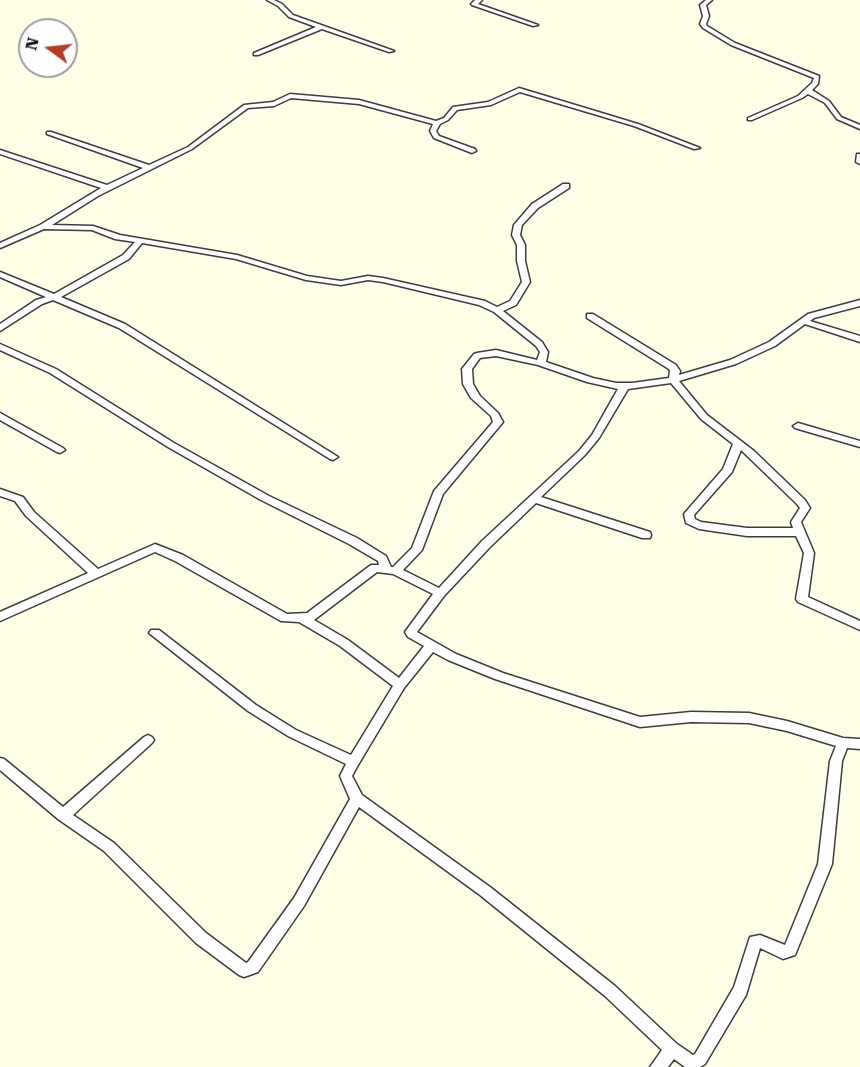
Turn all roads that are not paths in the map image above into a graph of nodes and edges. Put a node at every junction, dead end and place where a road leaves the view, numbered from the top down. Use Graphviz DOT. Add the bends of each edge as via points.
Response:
graph roads {
  1 [pos="270,0"];
  2 [pos="479,0"];
  3 [pos="709,0"];
  4 [pos="535,25"];
  5 [pos="321,27"];
  6 [pos="391,51"];
  7 [pos="256,54"];
  8 [pos="808,91"];
  9 [pos="750,119"];
  10 [pos="437,123"];
  11 [pos="860,127"];
  12 [pos="49,133"];
  13 [pos="696,148"];
  14 [pos="472,151"];
  15 [pos="0,152"];
  16 [pos="860,156"];
  17 [pos="860,162"];
  18 [pos="151,168"];
  19 [pos="566,186"];
  20 [pos="107,188"];
  21 [pos="43,226"];
  22 [pos="140,241"];
  23 [pos="0,246"];
  24 [pos="0,274"];
  25 [pos="53,296"];
  26 [pos="860,303"];
  27 [pos="497,310"];
  28 [pos="590,316"];
  29 [pos="806,321"];
  30 [pos="0,328"];
  31 [pos="860,339"];
  32 [pos="0,347"];
  33 [pos="541,363"];
  34 [pos="673,380"];
  35 [pos="624,387"];
  36 [pos="0,416"];
  37 [pos="798,426"];
  38 [pos="738,444"];
  39 [pos="860,444"];
  40 [pos="60,450"];
  41 [pos="333,458"];
  42 [pos="0,492"];
  43 [pos="535,499"];
  44 [pos="800,532"];
  45 [pos="646,536"];
  46 [pos="390,570"];
  47 [pos="96,573"];
  48 [pos="440,593"];
  49 [pos="0,618"];
  50 [pos="303,619"];
  51 [pos="860,626"];
  52 [pos="155,633"];
  53 [pos="431,646"];
  54 [pos="400,685"];
  55 [pos="148,740"];
  56 [pos="843,743"];
  57 [pos="860,744"];
  58 [pos="353,762"];
  59 [pos="0,763"];
  60 [pos="357,799"];
  61 [pos="63,814"];
  62 [pos="672,1049"];
  63 [pos="658,1067"];
  1 -- 5 [label="street" via="291,16"];
  2 -- 4 [label="street" via="474,4"];
  3 -- 8 [label="street" via="703,5 704,26 733,44 815,75 817,81"];
  5 -- 6 [label="street"];
  5 -- 7 [label="street"];
  8 -- 9 [label="street"];
  8 -- 11 [label="street" via="827,102 839,118"];
  10 -- 13 [label="street" via="455,108 489,104 519,90 636,125"];
  10 -- 14 [label="street" via="433,131 436,137"];
  10 -- 18 [label="street" via="359,102 290,96 273,104 246,106 190,148"];
  12 -- 18 [label="street"];
  15 -- 20 [label="street"];
  16 -- 17 [label="street"];
  18 -- 20 [label="street"];
  19 -- 27 [label="street" via="535,206 518,225 516,235 526,282 513,303"];
  20 -- 21 [label="street"];
  21 -- 22 [label="street" via="93,228"];
  21 -- 23 [label="street"];
  22 -- 25 [label="street" via="126,257"];
  22 -- 27 [label="street" via="237,257 306,278 341,283 368,278 383,280"];
  24 -- 25 [label="street"];
  25 -- 30 [label="street"];
  25 -- 41 [label="street" via="155,344"];
  26 -- 29 [label="street" via="820,312"];
  27 -- 33 [label="street" via="544,350"];
  28 -- 34 [label="street" via="673,367"];
  29 -- 31 [label="street"];
  29 -- 34 [label="street" via="750,355"];
  32 -- 46 [label="street" via="53,371 265,498 353,541 378,556"];
  33 -- 35 [label="street"];
  33 -- 46 [label="street" via="489,352 472,361 465,376 468,384 498,422 444,484 432,503 417,550"];
  34 -- 35 [label="street"];
  34 -- 38 [label="street" via="704,417"];
  35 -- 43 [label="street" via="596,436"];
  36 -- 40 [label="street"];
  37 -- 39 [label="street"];
  38 -- 44 [label="street" via="805,506 796,521"];
  38 -- 44 [label="street" via="728,470 689,514 690,521 747,532"];
  42 -- 47 [label="street" via="19,499 30,514"];
  43 -- 45 [label="street"];
  43 -- 48 [label="street"];
  44 -- 51 [label="street" via="809,553 802,599"];
  46 -- 48 [label="street"];
  46 -- 50 [label="street" via="371,571"];
  47 -- 49 [label="street"];
  47 -- 50 [label="street" via="149,549 161,548 285,618"];
  48 -- 53 [label="street" via="411,632"];
  50 -- 54 [label="street" via="344,643"];
  52 -- 58 [label="street" via="252,708 292,733"];
  53 -- 54 [label="street"];
  53 -- 56 [label="street" via="499,676 636,721 749,718"];
  54 -- 58 [label="street"];
  55 -- 61 [label="street"];
  56 -- 57 [label="street"];
  56 -- 62 [label="street" via="836,761 825,864 790,950 783,952 755,942 741,990 698,1061 688,1062"];
  58 -- 60 [label="street" via="346,776"];
  59 -- 61 [label="street"];
  60 -- 61 [label="street" via="299,902 247,970 201,938 110,847"];
  60 -- 62 [label="street" via="485,891 610,991"];
  62 -- 63 [label="street"];
}
